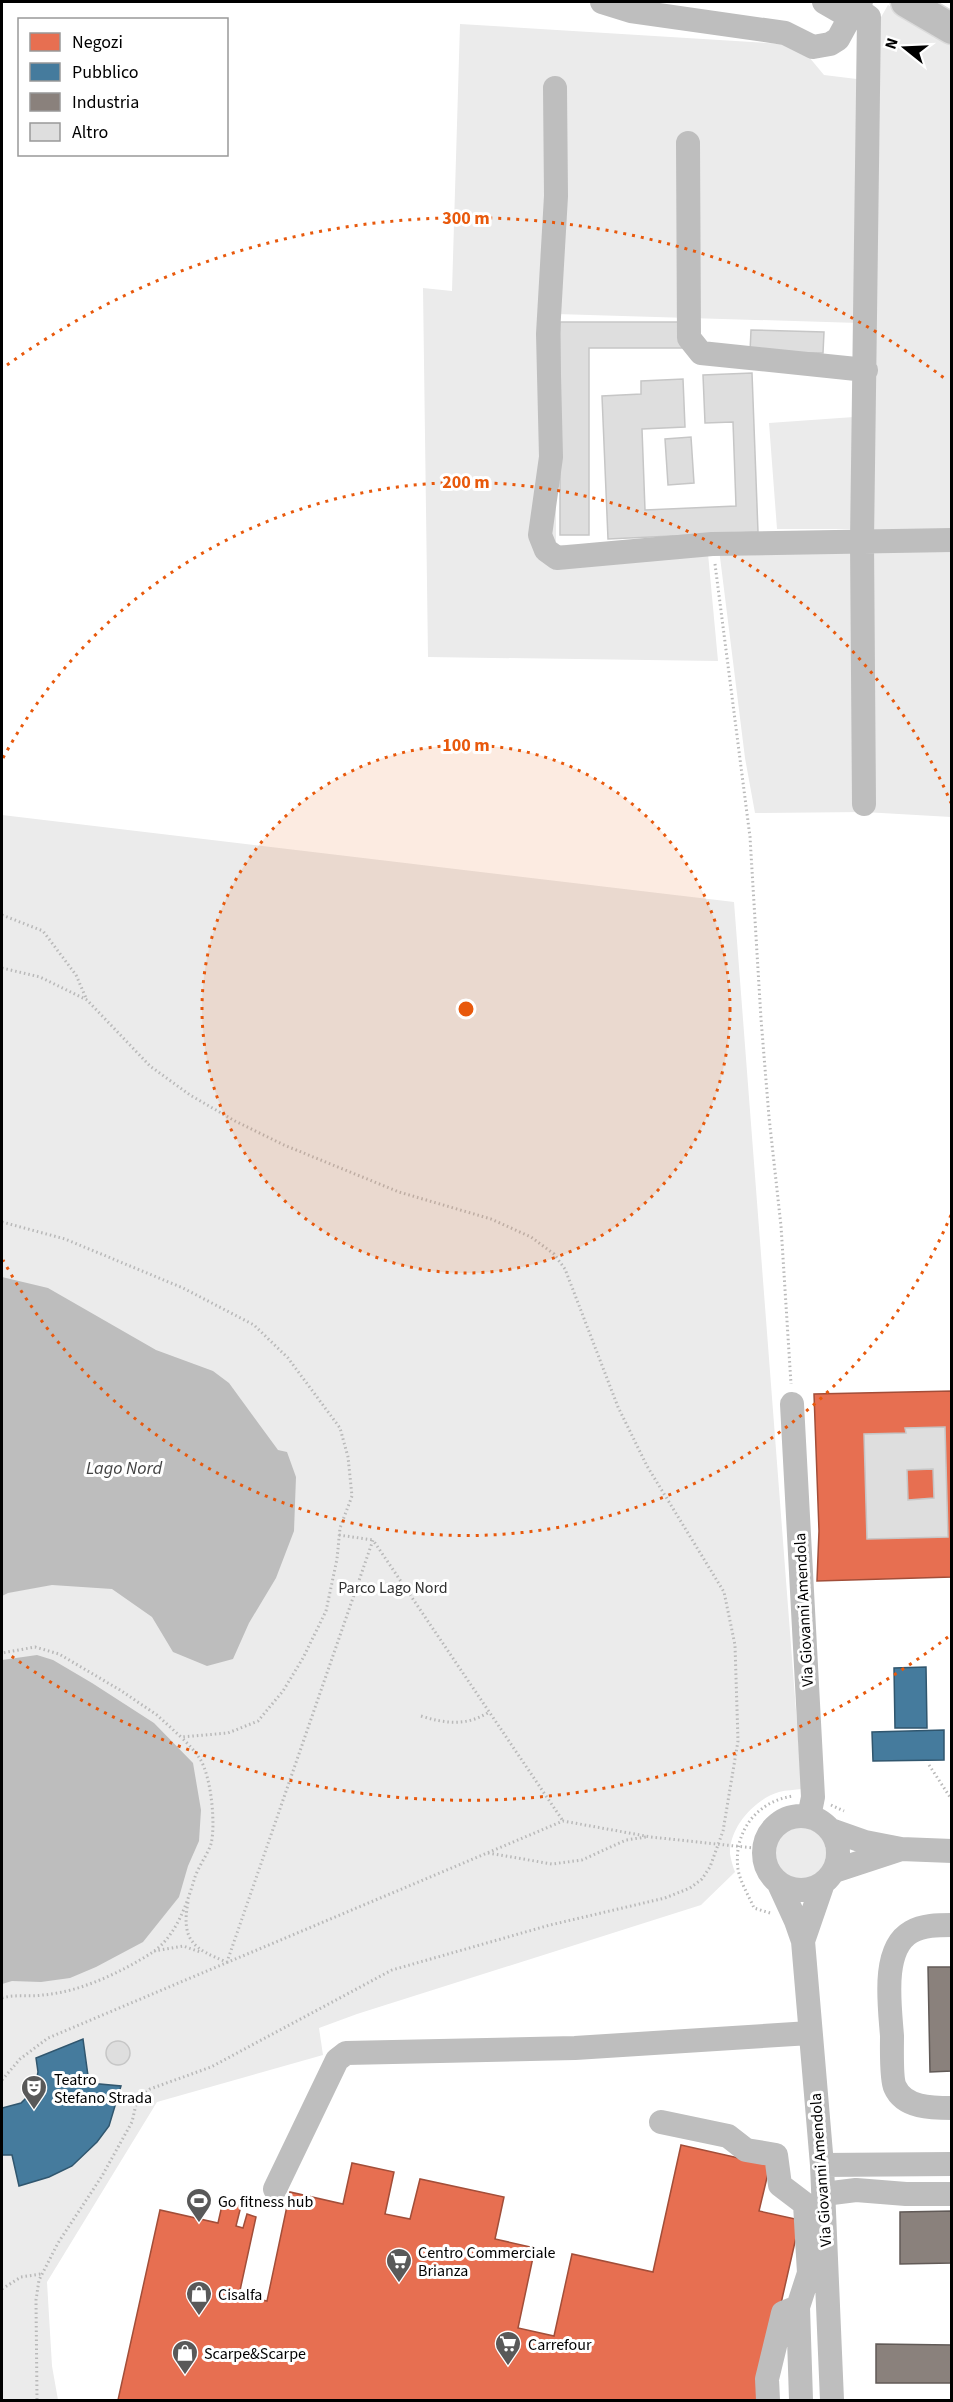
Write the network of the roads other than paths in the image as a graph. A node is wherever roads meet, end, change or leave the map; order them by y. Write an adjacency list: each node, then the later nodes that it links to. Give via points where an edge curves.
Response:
1 (602, 2): 4 (street, via 631,11 785,33 813,47 830,45 838,39)
2 (824, 2): 4 (street)
3 (906, 2): 5 (main road)
4 (856, 9): 8 (street, via 869,17)
5 (951, 29)
6 (555, 88): 10 (street, via 556,196 548,334 551,457 540,535 546,550 557,558 712,544)
7 (688, 143): 8 (street, via 689,338 700,353)
8 (866, 370): 10 (street)
9 (951, 540): 10 (street)
10 (862, 541): 11 (street)
11 (864, 804)
12 (792, 1404): 13 (street, Via Giovanni Amendola)
13 (811, 1807): 14 (street); 18 (street, via 779,1822 769,1833 763,1850 766,1866)
14 (831, 1830): 15 (street); 17 (street, via 838,1855)
15 (901, 1849): 16 (street); 17 (street)
16 (951, 1851)
17 (828, 1877): 18 (street, via 802,1891); 20 (street, Via Giovanni Amendola)
18 (779, 1884): 20 (street, Via Giovanni Amendola)
19 (951, 1925): 22 (street, via 931,1925 910,1932 891,1963 890,1995 895,2086 910,2103)
20 (803, 1941): 21 (street, Via Giovanni Amendola)
21 (810, 2033): 25 (street, Via Giovanni Amendola); 26 (street, via 575,2048 346,2053 337,2060)
22 (951, 2108)
23 (661, 2122): 29 (street, via 728,2136 746,2150 776,2155 780,2184 805,2204 809,2274)
24 (951, 2164): 25 (street)
25 (822, 2165): 27 (street, Via Giovanni Amendola)
26 (275, 2189)
27 (824, 2194): 28 (street, via 856,2190); 32 (street, Via Giovanni Amendola)
28 (951, 2194)
29 (798, 2307): 30 (street, via 783,2313 767,2379); 31 (street)
30 (768, 2400)
31 (801, 2400)
32 (832, 2400)

